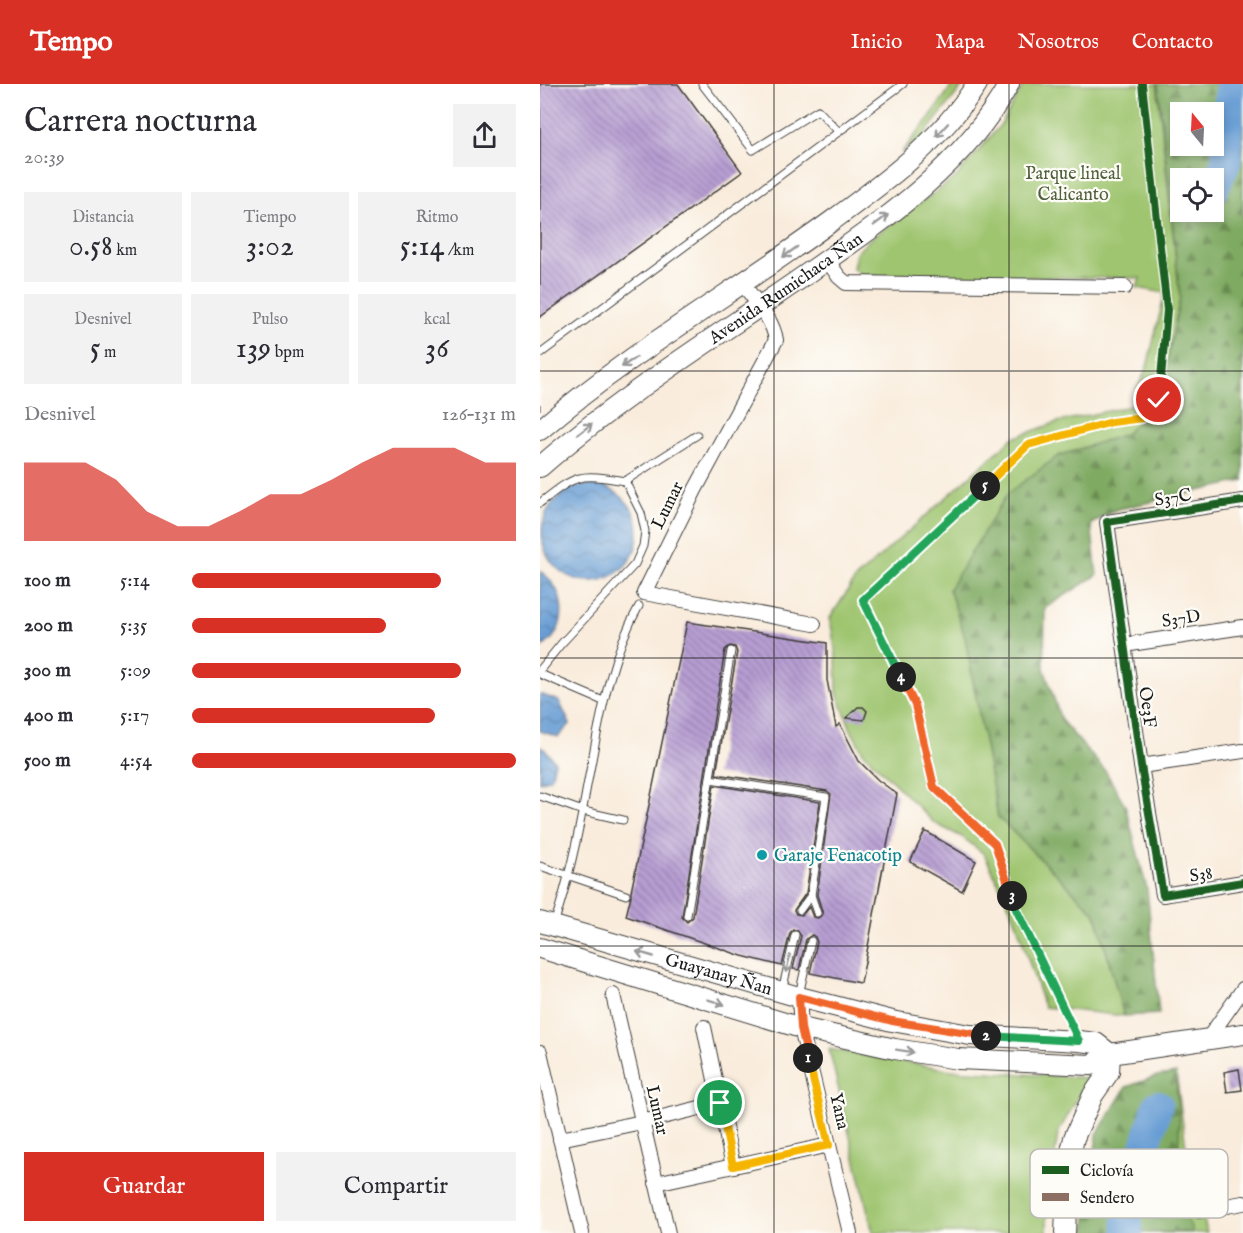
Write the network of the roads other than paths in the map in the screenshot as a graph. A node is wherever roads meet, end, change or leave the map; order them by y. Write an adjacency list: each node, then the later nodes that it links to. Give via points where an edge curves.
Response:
1 (702, 84): 5 (lane, via 753,150 818,110)
2 (903, 84): 5 (lane)
3 (977, 84): 7 (main road, Avenida Rumichaca Ñan, one-way to 7, via 941,132 917,155)
4 (1009, 84): 6 (main road, Avenida Rumichaca Ñan, one-way to 4, via 936,176 986,122)
5 (839, 132): 10 (lane)
6 (827, 260): 8 (street, via 846,283); 9 (main road, Avenida Rumichaca Ñan)
7 (743, 284): 9 (street, Lumar); 11 (main road, Avenida Rumichaca Ñan, one-way to 11, via 621,367)
8 (1125, 287)
9 (759, 307): 13 (main road, Avenida Rumichaca Ñan, one-way to 9, via 638,389); 18 (street, Lumar, via 774,329 776,340 695,490)
10 (540, 354)
11 (540, 430)
12 (697, 435): 14 (lane)
13 (540, 467)
14 (625, 481): 16 (lane, via 591,475 569,480); 23 (lane, via 645,531 635,564)
15 (1243, 501): 17 (street, S37C)
16 (540, 503)
17 (1107, 522): 21 (street, Oe3F)
18 (642, 599): 19 (street); 24 (lane, via 629,624)
19 (814, 624)
20 (1243, 627): 21 (street, S37D)
21 (1124, 645): 26 (street, Oe3F)
22 (731, 651): 27 (lane)
23 (540, 672): 24 (lane)
24 (603, 701): 29 (lane)
25 (1243, 751): 26 (street)
26 (1141, 766): 36 (street, Oe3F)
27 (710, 779): 35 (lane, via 826,797); 39 (lane)
28 (540, 796): 29 (lane)
29 (583, 811): 30 (lane); 32 (lane)
30 (623, 820)
31 (540, 866): 32 (lane)
32 (567, 874): 34 (lane); 40 (lane)
33 (1243, 882): 36 (street, S38)
34 (626, 895)
35 (811, 895): 37 (lane); 38 (lane)
36 (1163, 895)
37 (800, 910)
38 (817, 913)
39 (687, 916)
40 (546, 924): 42 (main road, Guayanay Ñan)
41 (795, 935): 48 (lane, one-way to 48)
42 (602, 941): 45 (main road); 48 (main road, Guayanay Ñan, one-way to 42)
43 (811, 941): 48 (lane)
44 (540, 948): 45 (main road, Guayanay Ñan)
45 (595, 965): 50 (main road, Guayanay Ñan, one-way to 50)
46 (1243, 989): 52 (street)
47 (613, 995): 57 (street, Lumar)
48 (790, 995): 50 (street, Yana); 54 (main road, Guayanay Ñan, via 892,1021 970,1035 1096,1043)
49 (704, 1028): 56 (street)
50 (801, 1028): 54 (main road, Guayanay Ñan, one-way to 54, via 958,1059 1090,1065); 59 (street, Yana)
51 (1243, 1034): 52 (main road, Guayanay Ñan)
52 (1207, 1040): 54 (main road, Guayanay Ñan)
53 (540, 1053): 55 (street)
54 (1110, 1054): 60 (main road, via 1108,1072 1082,1115)
55 (542, 1071): 58 (street)
56 (720, 1103): 57 (street); 61 (street)
57 (642, 1122): 58 (street); 62 (street, Lumar)
58 (560, 1139): 66 (street)
59 (829, 1145): 61 (street); 68 (street, Yana)
60 (1072, 1149)
61 (733, 1166): 62 (street)
62 (656, 1183): 67 (street, Lumar)
63 (1243, 1203): 64 (street)
64 (1228, 1206)
65 (1066, 1218): 69 (main road)
66 (582, 1233)
67 (668, 1233)
68 (850, 1233)
69 (1065, 1233)

